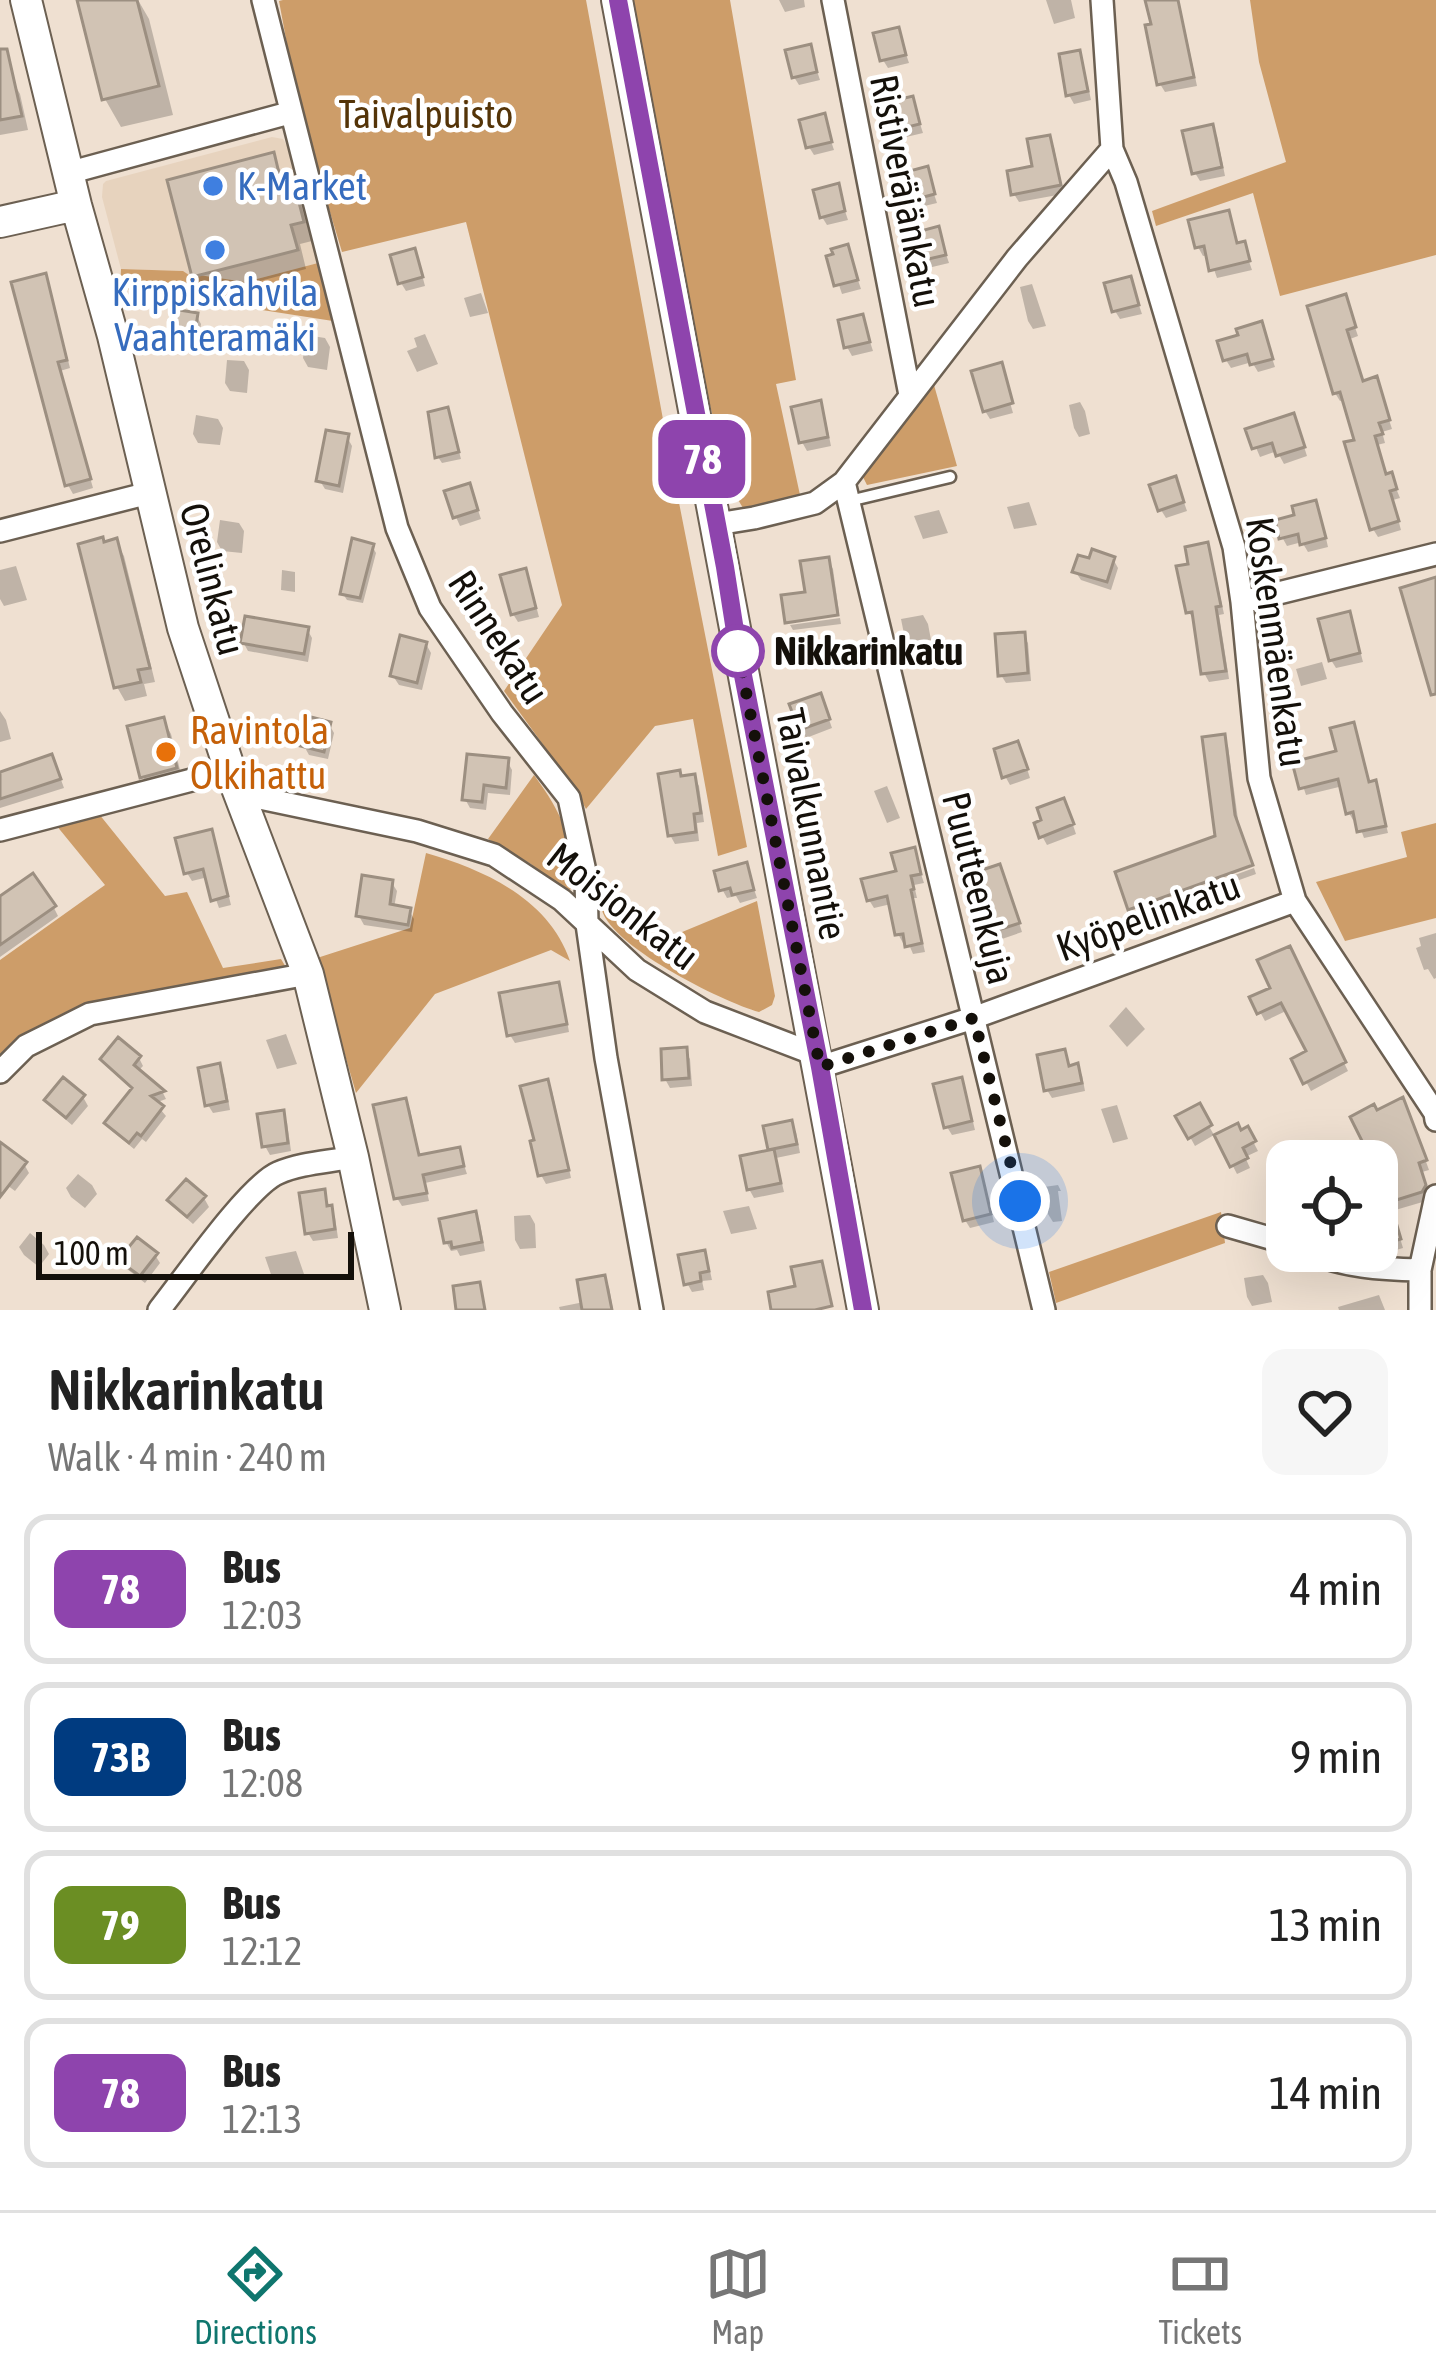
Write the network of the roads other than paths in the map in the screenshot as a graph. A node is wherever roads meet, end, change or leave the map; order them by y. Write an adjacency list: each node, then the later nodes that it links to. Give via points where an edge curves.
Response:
1 (26, 0): 8 (street, Orelinkatu)
2 (263, 0): 6 (street, Rinnekatu)
3 (617, 0): 15 (street, Taivalkunnantie)
4 (832, 0): 11 (street, Ristiveräjänkatu)
5 (1102, 0): 7 (street, Koskenmäenkatu)
6 (290, 113): 8 (street); 22 (street, Rinnekatu, via 397,528 430,608 569,798)
7 (1112, 149): 11 (street); 18 (street, Koskenmäenkatu, via 1234,548)
8 (68, 173): 9 (street, Orelinkatu)
9 (76, 205): 10 (street); 14 (street, Orelinkatu)
10 (0, 222)
11 (910, 395): 13 (street)
12 (950, 477): 13 (lane)
13 (847, 491): 15 (street); 24 (street, Puutteenkuja)
14 (149, 493): 16 (street); 19 (street, Orelinkatu)
15 (717, 524): 25 (street, Taivalkunnantie)
16 (0, 532)
17 (1436, 554): 18 (street)
18 (1243, 602): 21 (street, Koskenmäenkatu, via 1260,780)
19 (235, 782): 20 (street); 22 (street, Moisionkatu, via 494,855); 23 (street, Orelinkatu)
20 (0, 830)
21 (1295, 901): 24 (street, Kyöpelinkatu); 27 (street, Koskenmäenkatu)
22 (587, 924): 25 (street, Moisionkatu, via 637,970 704,1012); 36 (street, Rinnekatu)
23 (308, 974): 26 (street, via 90,1013 26,1046); 28 (street, Orelinkatu)
24 (974, 1018): 25 (street, Kyöpelinkatu); 38 (street, Puutteenkuja)
25 (819, 1061): 37 (street, Taivalkunnantie)
26 (0, 1072)
27 (1436, 1116)
28 (353, 1157): 34 (street, via 272,1175); 35 (street, Orelinkatu)
29 (1436, 1196): 33 (street)
30 (1228, 1226): 31 (street)
31 (1266, 1237)
32 (1398, 1268): 33 (street)
33 (1420, 1270): 39 (street)
34 (159, 1310)
35 (385, 1310)
36 (652, 1310)
37 (863, 1310)
38 (1044, 1310)
39 (1420, 1310)

